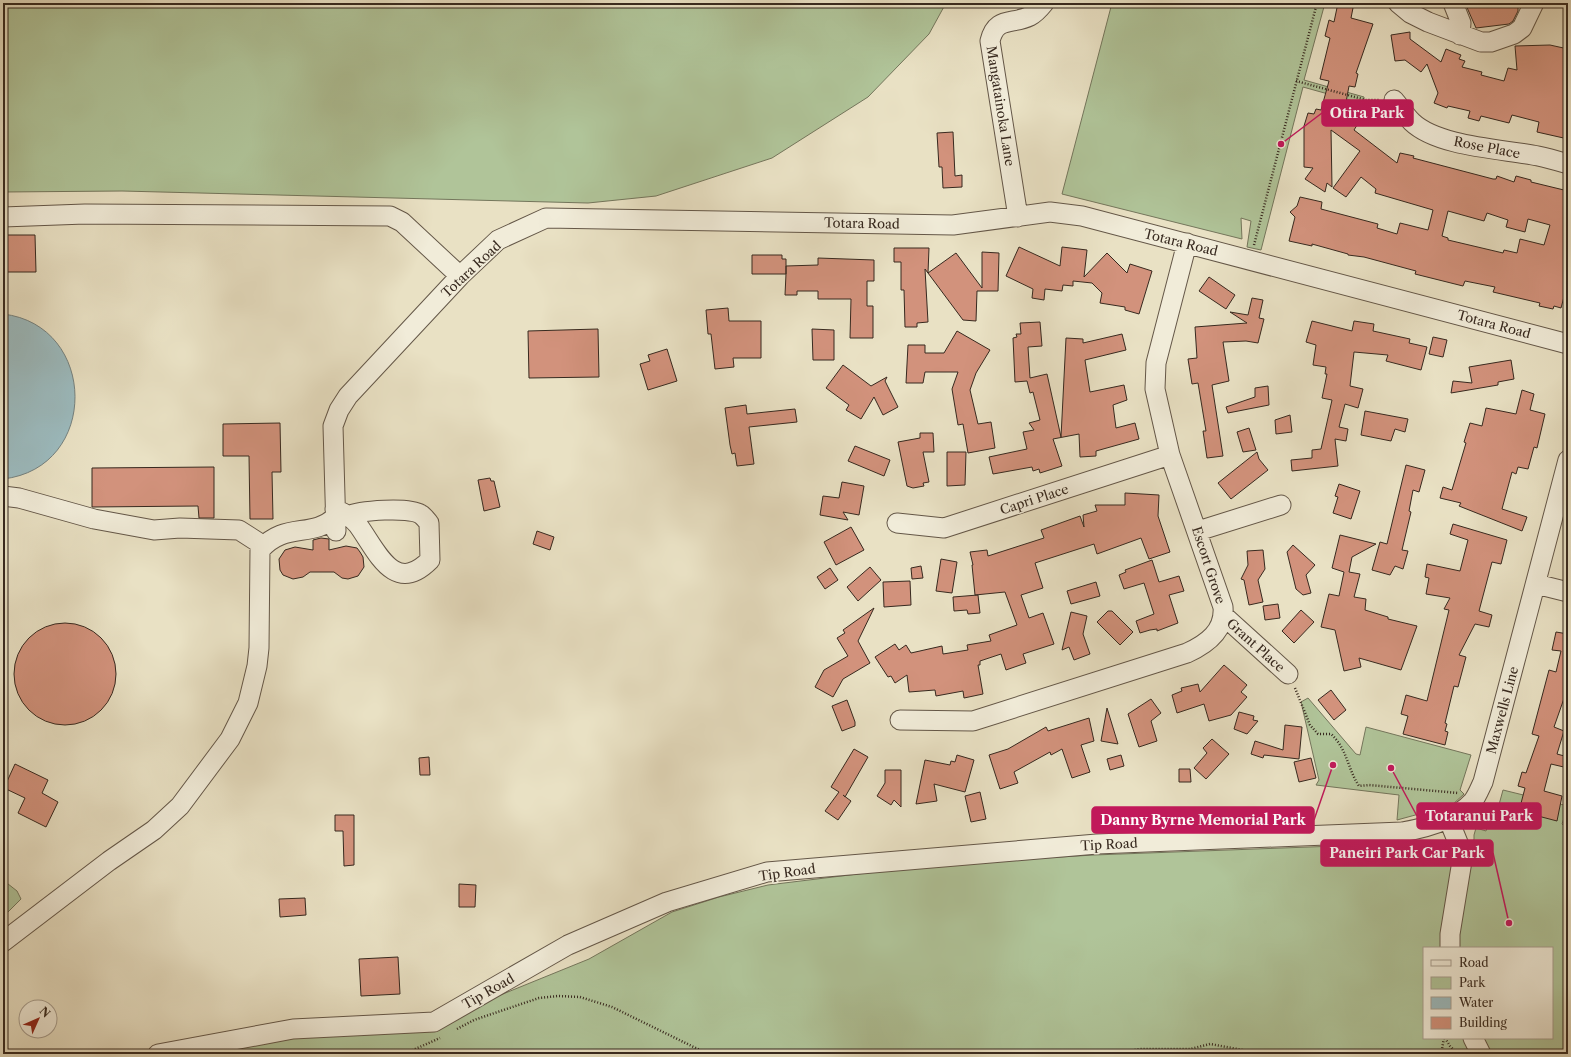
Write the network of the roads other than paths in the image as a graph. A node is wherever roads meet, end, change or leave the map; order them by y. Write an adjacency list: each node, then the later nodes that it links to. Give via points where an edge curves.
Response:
1 (1044, 3): 9 (street, Mangatainoka Lane, via 1030,16 997,26 990,41)
2 (1398, 3): 5 (street, via 1410,13)
3 (1453, 3): 5 (street, via 1461,23)
4 (1534, 3): 5 (street, via 1522,28 1514,34 1492,42 1481,42)
5 (1460, 35)
6 (1394, 100): 7 (street, Rose Place, via 1413,122 1447,139 1470,146 1538,156)
7 (1568, 164)
8 (3, 217): 11 (street, via 85,214 390,216 402,222)
9 (1018, 217): 10 (street, Totara Road, via 1050,212 1082,216); 11 (street, Totara Road, via 953,225 546,218 498,240)
10 (1187, 243): 12 (street, Totara Road); 13 (street, Escort Grove, via 1156,363 1155,389)
11 (460, 276): 19 (street, Totara Road, via 348,396 339,410 333,426 339,518 319,528 286,532)
12 (1568, 344)
13 (1170, 455): 17 (street, Capri Place, via 944,528); 18 (street, Escort Grove)
14 (1568, 460): 20 (street, Maxwells Line)
15 (3, 496): 19 (street, via 94,519 154,530 239,530)
16 (1281, 505): 18 (street)
17 (897, 523)
18 (1198, 532): 22 (street, Escort Grove)
19 (264, 546): 26 (street, via 260,550 257,666 248,703 230,739 180,806 154,830)
20 (1536, 584): 21 (street); 25 (street, Maxwells Line, via 1483,782 1473,800 1462,811)
21 (1568, 592)
22 (1224, 616): 23 (street, Grant Place); 24 (street, Escort Grove, via 1221,627 1212,637 1187,653 973,721)
23 (1288, 674)
24 (900, 720)
25 (1448, 818): 27 (street, via 1461,850 1462,861); 29 (street, Tip Road, via 1417,830 1402,832 1096,844 767,872 667,902 568,945 434,1022 293,1029)
26 (3, 942)
27 (1450, 947)
28 (1474, 1039): 30 (street)
29 (158, 1054)
30 (1481, 1054)

